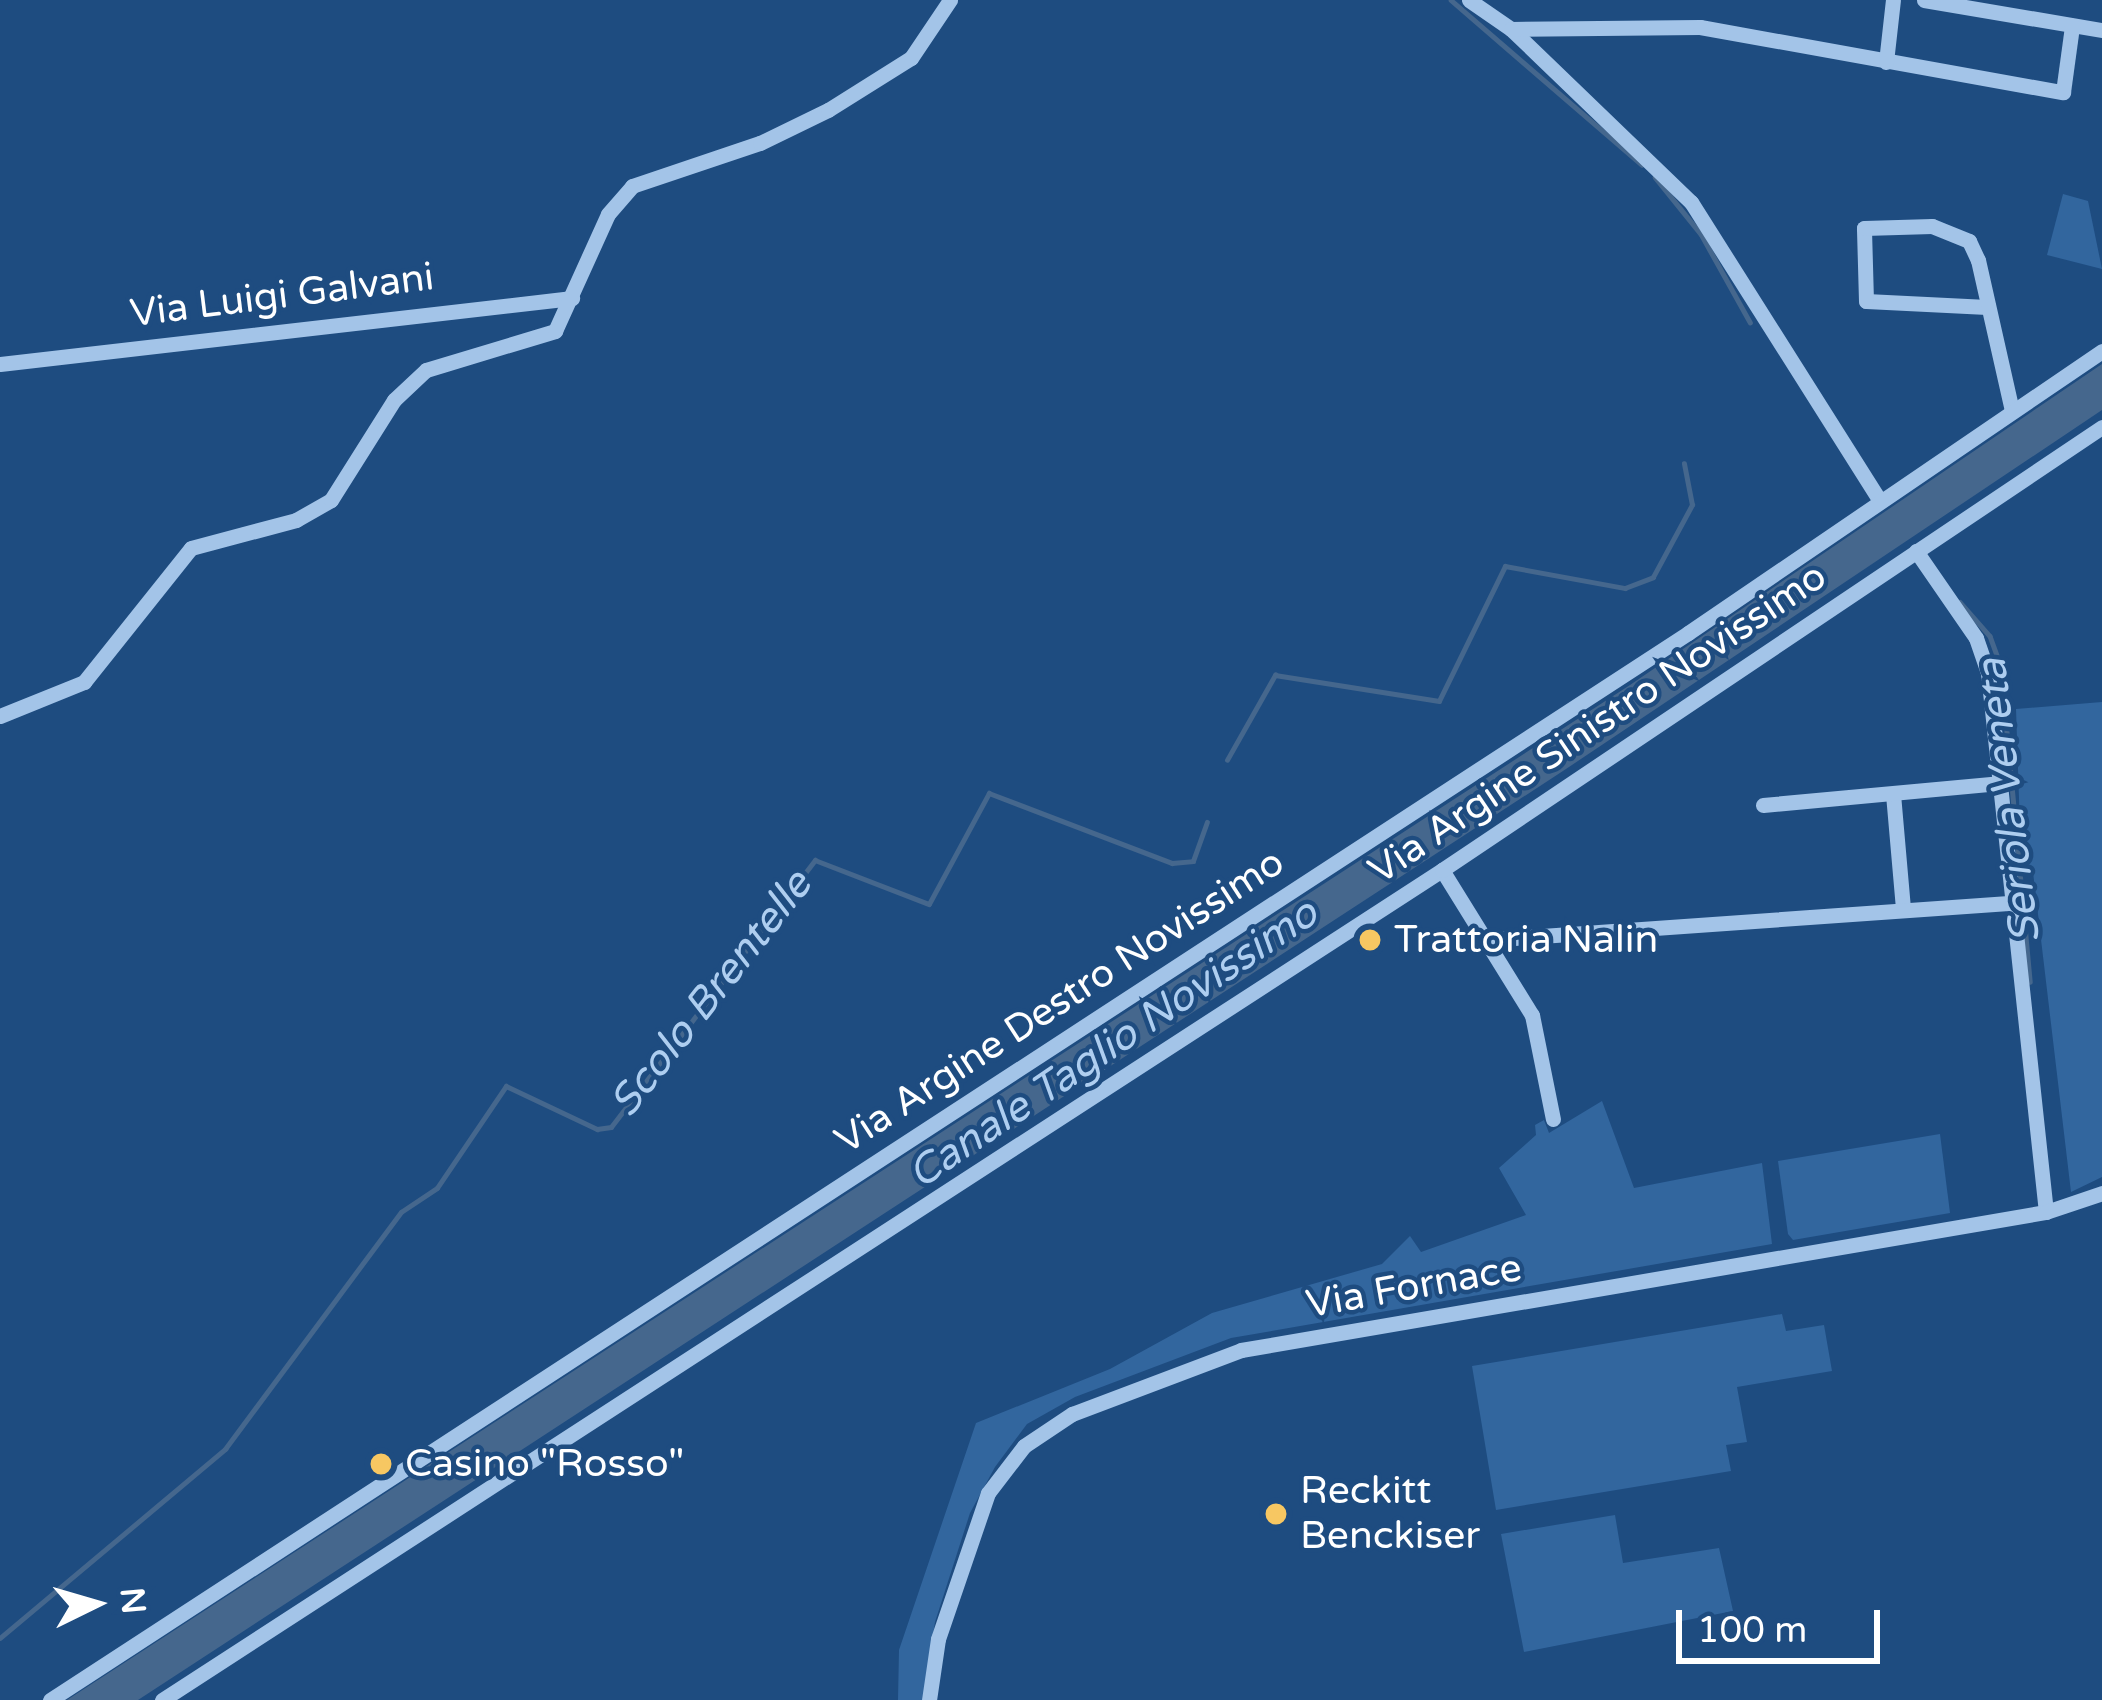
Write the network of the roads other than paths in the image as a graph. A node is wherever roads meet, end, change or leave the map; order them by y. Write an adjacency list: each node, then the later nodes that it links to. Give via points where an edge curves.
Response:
1 (950, 0): 9 (street, via 911,58 828,110 760,143 632,186 608,214)
2 (1469, 0): 6 (street)
3 (1893, 0): 8 (street)
4 (1924, 0): 5 (street)
5 (2072, 26): 7 (street); 8 (street, via 2063,92)
6 (1510, 29): 8 (street, via 1700,27); 15 (street, via 1702,216)
7 (2102, 31)
8 (1886, 62)
9 (572, 298): 12 (street, Via Luigi Galvani); 17 (street, via 545,338 461,354 425,370 394,400 331,500 296,520 191,548 157,580 84,682)
10 (1987, 307): 10 (street, via 1866,301 1864,228 1932,226 1962,234 1978,260); 13 (street)
11 (2102, 351): 13 (street, Via Argine Destro Novissimo)
12 (0, 364)
13 (2012, 411): 15 (street, Via Argine Destro Novissimo)
14 (2102, 427): 16 (street, Via Argine Sinistro Novissimo, via 2073,457)
15 (1880, 500): 29 (street, Via Argine Destro Novissimo)
16 (1916, 551): 18 (street, via 1981,647); 21 (street, Via Argine Sinistro Novissimo)
17 (0, 716)
18 (1999, 783): 19 (street); 22 (street)
19 (1893, 794): 20 (street); 23 (street)
20 (1762, 805)
21 (1442, 870): 24 (street); 28 (street, Via Argine Sinistro Novissimo)
22 (2009, 903): 23 (street); 27 (street)
23 (1903, 908): 24 (street)
24 (1485, 940): 25 (street, via 1532,1016)
25 (1553, 1119)
26 (2102, 1193): 27 (street, Via Fornace)
27 (2046, 1212): 30 (street, Via Fornace, via 1241,1350 1072,1414 1024,1446 988,1493 938,1639)
28 (168, 1699)
29 (50, 1700)
30 (929, 1700)

